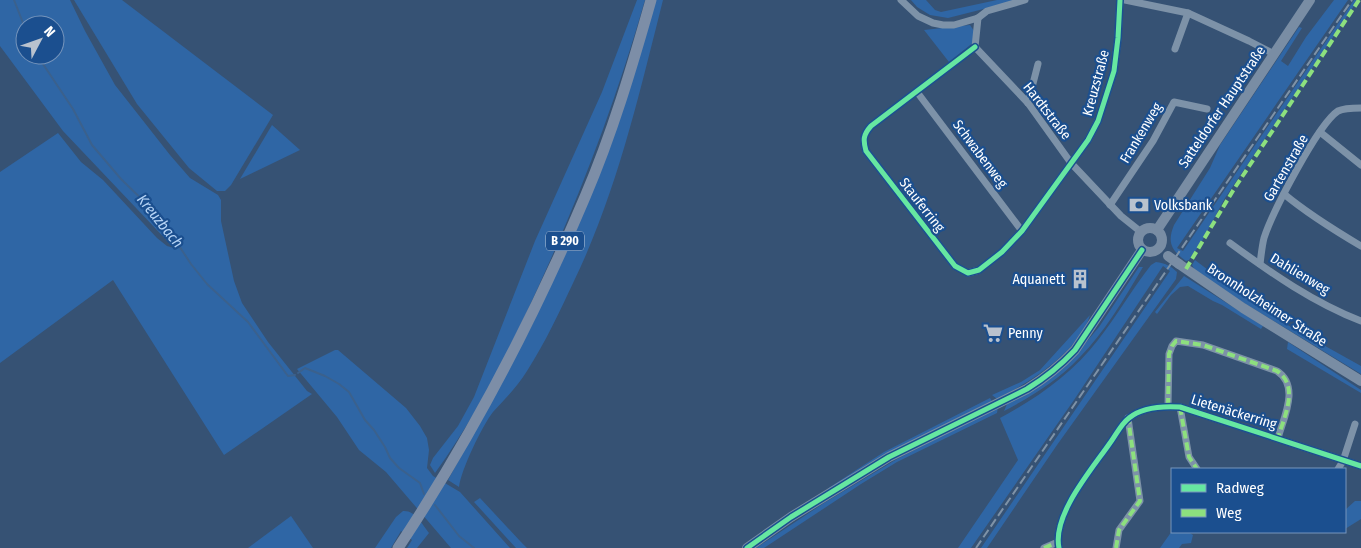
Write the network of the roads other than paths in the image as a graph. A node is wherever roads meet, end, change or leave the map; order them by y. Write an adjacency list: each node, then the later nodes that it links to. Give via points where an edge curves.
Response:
1 (651, 0): 42 (main road, B 290, via 621,100 586,196 544,289 498,380)
2 (901, 0): 8 (street, via 918,16 933,23 954,25)
3 (1025, 0): 8 (street, via 987,11)
4 (1120, 0): 18 (street, Kreuzstraße, via 1114,71 1107,95 1088,140)
5 (1125, 0): 7 (street)
6 (1310, 0): 11 (street, Satteldorfer Hauptstraße)
7 (1188, 13): 10 (street); 11 (street)
8 (978, 18): 9 (street)
9 (975, 47): 13 (street, Stauferring); 14 (street, Hardtstraße)
10 (1175, 49)
11 (1274, 54): 22 (street, Satteldorfer Hauptstraße)
12 (1038, 64): 14 (street)
13 (917, 92): 23 (street, Schwabenweg); 23 (street, Stauferring, via 871,126 863,142 866,151 955,266 962,270 968,273 979,270)
14 (1028, 103): 18 (street, Hardtstraße)
15 (1361, 108): 17 (street, Gartenstraße, via 1339,111)
16 (1207, 109): 21 (street, Frankenweg, via 1174,102 1153,142)
17 (1320, 132): 19 (street); 20 (street, Gartenstraße)
18 (1071, 163): 21 (street, Hardtstraße); 23 (street, Stauferring)
19 (1361, 165)
20 (1284, 194): 26 (street); 29 (street, Gartenstraße, via 1264,239)
21 (1110, 205): 24 (street, Hardtstraße)
22 (1157, 230): 24 (street, via 1150,228); 27 (street, via 1163,240)
23 (1022, 232)
24 (1141, 232): 28 (street, via 1138,240)
25 (1230, 243): 29 (street, Dahlienweg)
26 (1361, 246)
27 (1160, 248): 28 (street, via 1150,253); 31 (street, Bronnholzheimer Straße, bridge, via 1243,308)
28 (1142, 250): 43 (street, via 1075,350 1056,368 1027,389 888,457)
29 (1260, 264): 30 (street, Dahlienweg, via 1310,296)
30 (1361, 321)
31 (1361, 381)
32 (1168, 406): 33 (street, Lietenäckerring); 34 (street, Lietenäckerring, via 1149,409); 36 (street, via 1172,346 1176,341 1203,345 1277,371 1288,381 1289,399)
33 (1180, 407): 36 (street, Lietenäckerring); 39 (street, via 1189,457)
34 (1128, 418): 41 (street, via 1071,501 1064,516); 45 (street, via 1140,501 1119,530)
35 (1355, 424): 37 (street)
36 (1278, 438): 37 (street, Lietenäckerring)
37 (1343, 461): 38 (street, Lietenäckerring); 40 (street)
38 (1361, 466)
39 (1196, 468)
40 (1339, 468)
41 (1059, 545): 44 (street)
42 (398, 547)
43 (747, 548)
44 (1044, 548)
45 (1116, 548)

